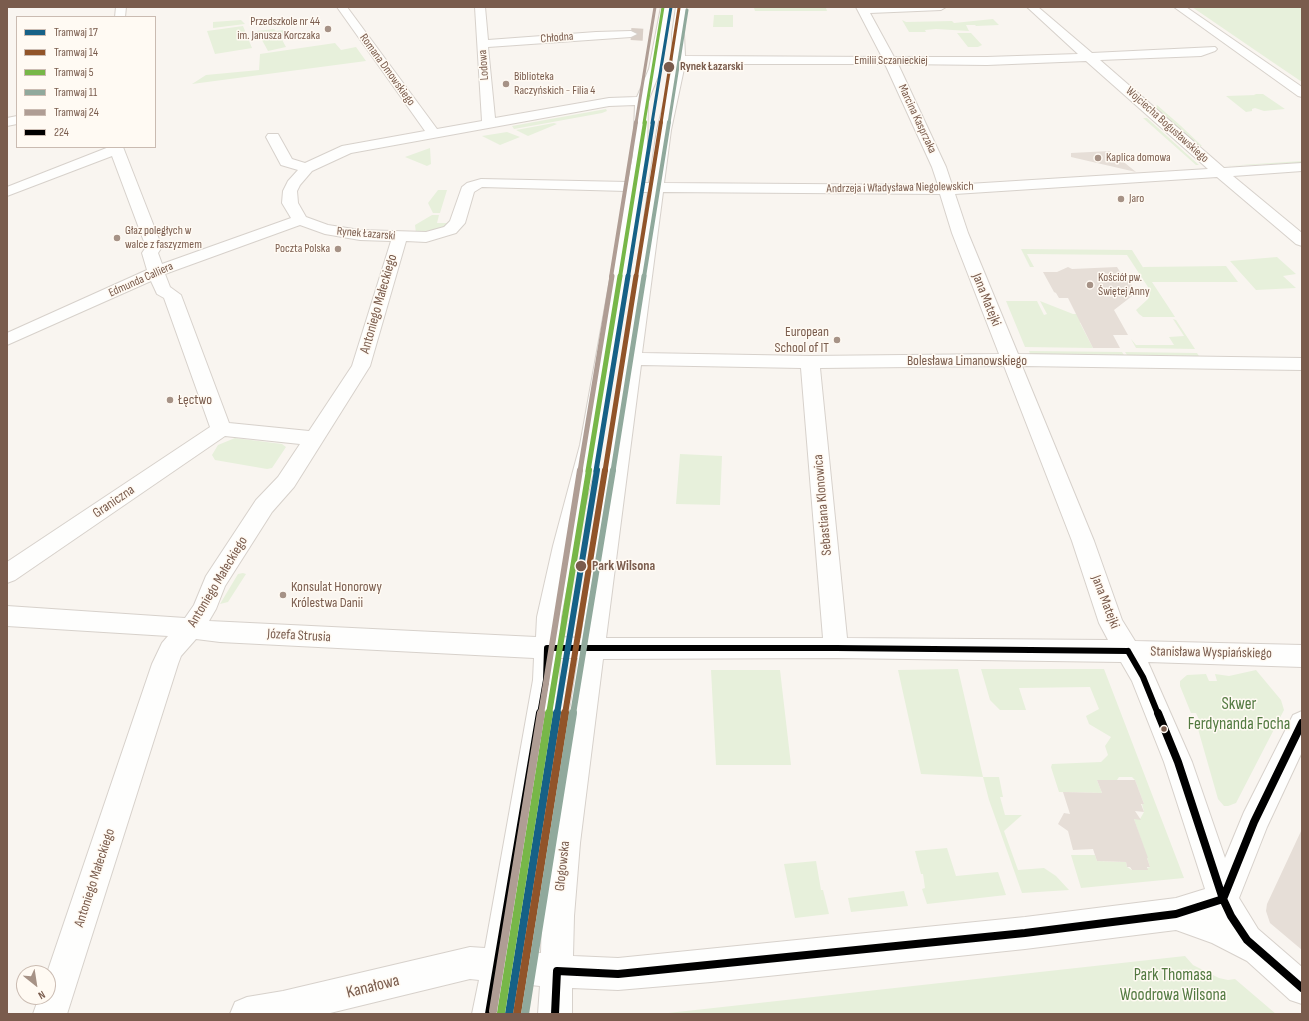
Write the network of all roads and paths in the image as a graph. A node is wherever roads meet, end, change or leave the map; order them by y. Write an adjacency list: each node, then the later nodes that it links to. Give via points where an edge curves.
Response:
1 (342, 7): 20 (street, Romana Dmowskiego)
2 (480, 7): 12 (street, Lodowa)
3 (666, 7): 11 (street, Głogowska)
4 (681, 7): 15 (street, Głogowska, via 678,34)
5 (941, 7): 8 (street)
6 (1032, 7): 14 (street, Wojciecha Bogusławskiego)
7 (1179, 7): 13 (street)
8 (861, 8): 16 (street, Marcina Kasprzaka)
9 (631, 34): 12 (street, Chłodna)
10 (648, 34): 11 (street)
11 (661, 35): 18 (street, Głogowska, via 655,69)
12 (482, 44): 19 (street, Lodowa)
13 (1236, 48): 14 (street, Emilii Sczanieckiej); 17 (street)
14 (1096, 56): 16 (street, Emilii Sczanieckiej, via 987,61); 25 (street, Wojciecha Bogusławskiego)
15 (680, 60): 16 (street, Emilii Sczanieckiej); 27 (street, Głogowska, via 664,130)
16 (890, 61): 28 (street, Marcina Kasprzaka, via 935,156)
17 (1302, 93)
18 (642, 101): 19 (street, via 609,102); 27 (street, Głogowska, via 640,155)
19 (489, 123): 20 (street)
20 (429, 128): 24 (street, via 333,154)
21 (273, 138): 24 (street, via 286,162)
22 (116, 148): 29 (street); 33 (street, via 154,247 150,253)
23 (1302, 167): 25 (street, Andrzeja i Władysława Niegolewskich)
24 (307, 168): 30 (street, via 290,191 290,203)
25 (1220, 172): 28 (street, Andrzeja i Władysława Niegolewskich); 32 (street, Wojciecha Bogusławskiego)
26 (497, 182): 27 (street, Andrzeja i Władysława Niegolewskich); 31 (street, Rynek Łazarski, via 481,183 467,190 457,223 450,230 426,237)
27 (646, 187): 28 (street, Andrzeja i Władysława Niegolewskich); 35 (street, Głogowska); 44 (street, Głogowska, via 590,445 552,602)
28 (946, 190): 36 (street, Jana Matejki, via 960,233)
29 (7, 192)
30 (300, 220): 31 (street, Rynek Łazarski, via 338,232); 33 (street, Edmunda Calliera)
31 (400, 236): 40 (street, Antoniego Małeckiego, via 361,366)
32 (1302, 241)
33 (156, 272): 34 (street, Edmunda Calliera); 39 (street, via 163,290 172,295)
34 (7, 340)
35 (632, 359): 37 (street, Bolesława Limanowskiego); 46 (street, Głogowska)
36 (1010, 360): 37 (street, Bolesława Limanowskiego); 38 (street, Bolesława Limanowskiego); 47 (street, Jana Matejki, via 1082,541 1111,623)
37 (810, 362): 45 (street, Sebastiana Klonowica)
38 (1300, 367)
39 (220, 428): 40 (street); 41 (street, Graniczna)
40 (314, 438): 43 (street, Antoniego Małeckiego, via 286,482 264,506 214,583 208,602)
41 (7, 574)
42 (7, 616): 43 (street, Józefa Strusia)
43 (191, 628): 44 (street, Józefa Strusia, via 220,632); 56 (street, Antoniego Małeckiego, via 171,650 165,664)
44 (546, 648): 46 (street, Józefa Strusia); 53 (street, Głogowska, via 546,680)
45 (836, 648): 46 (street, Stanisława Wyspiańskiego); 47 (street, Stanisława Wyspiańskiego)
46 (592, 649): 54 (street, Głogowska, via 565,843 558,916)
47 (1128, 652): 48 (street, Stanisława Wyspiańskiego); 50 (street, Jana Matejki, via 1143,677 1178,762)
48 (1302, 656)
49 (1302, 723): 50 (street, via 1254,822)
50 (1223, 899): 51 (street, Kanałowa); 52 (street, Jana Matejki, via 1238,929)
51 (1176, 914): 52 (street, via 1221,931); 54 (street, Kanałowa, via 1017,934 711,966 618,974)
52 (1260, 953): 55 (street, Jana Matejki)
53 (498, 965): 54 (street, Kanałowa); 57 (street, Kanałowa, via 470,963 283,1008); 58 (street, Głogowska)
54 (557, 971): 59 (street, Głogowska)
55 (1302, 988)
56 (50, 1014)
57 (247, 1014)
58 (489, 1014)
59 (555, 1014)

